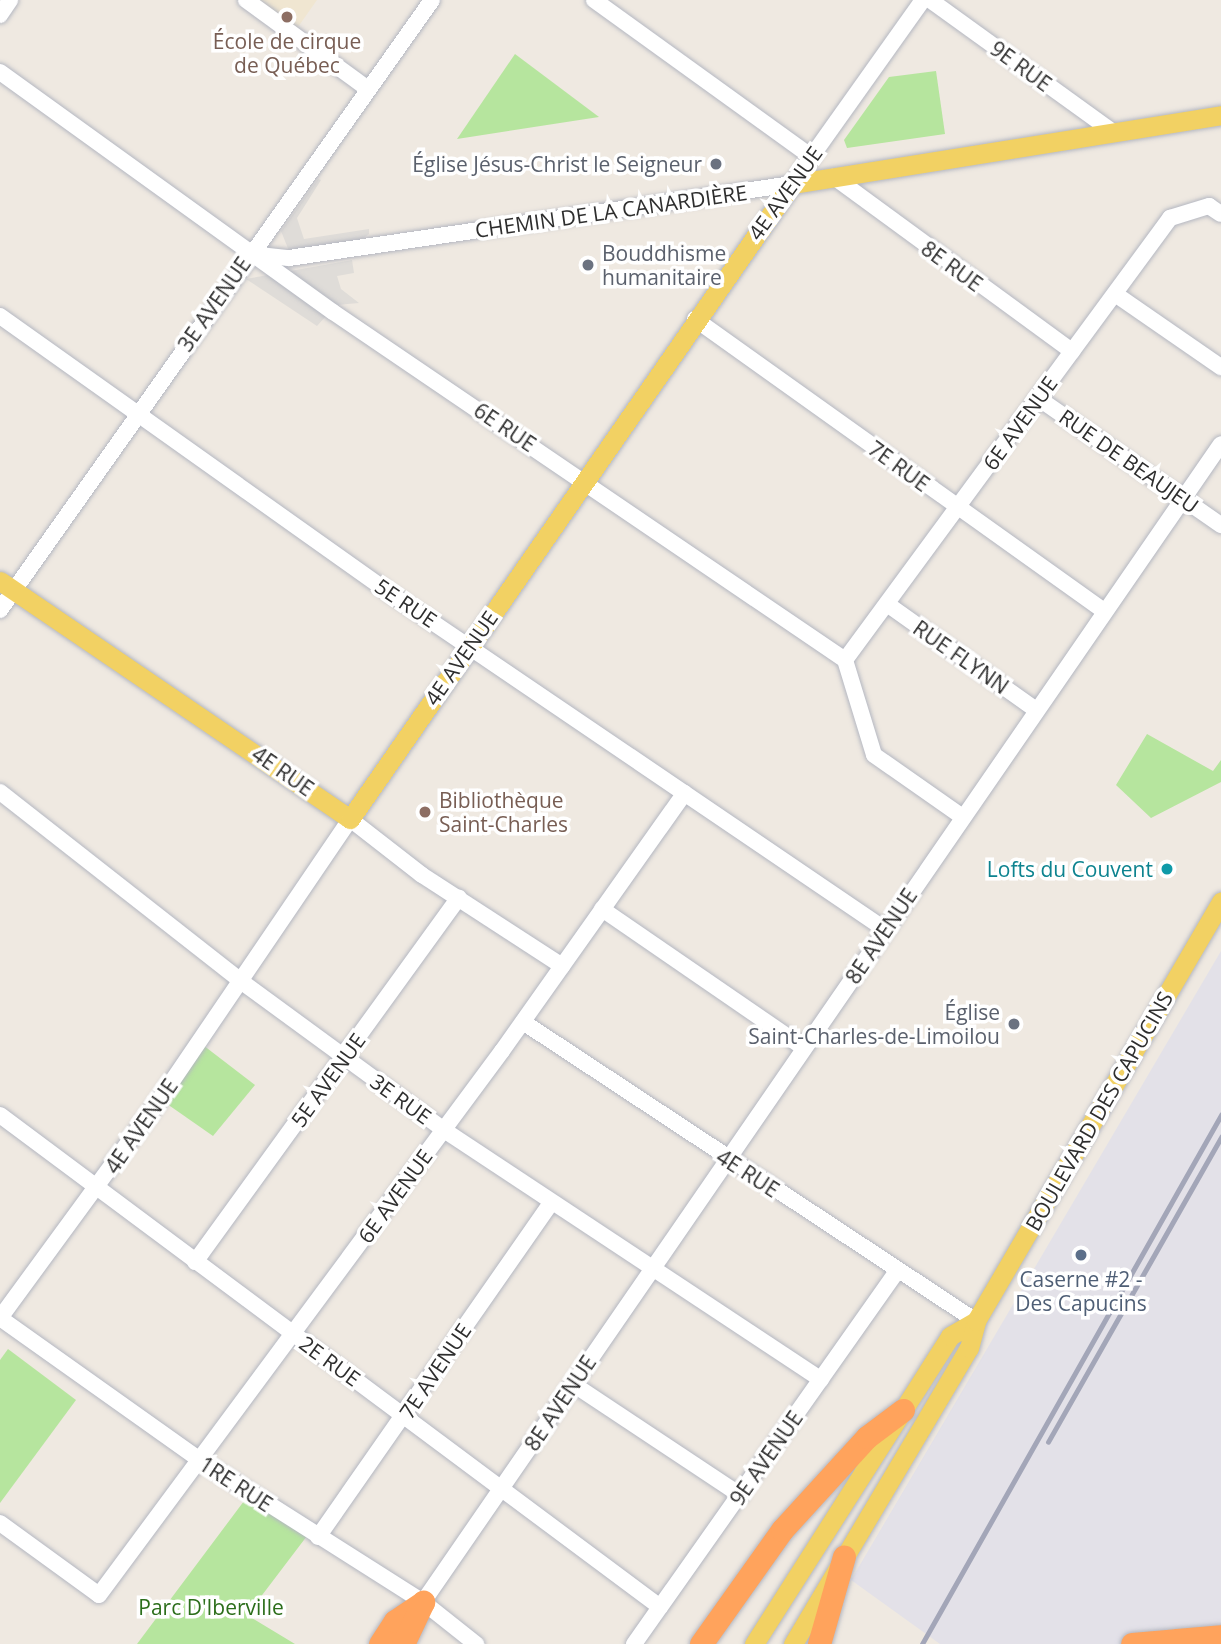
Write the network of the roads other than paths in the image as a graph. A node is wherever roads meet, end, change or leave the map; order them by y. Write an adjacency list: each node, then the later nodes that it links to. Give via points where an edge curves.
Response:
1 (10, 0): 7 (street)
2 (246, 0): 9 (street)
3 (432, 0): 9 (street, 3E AVENUE)
4 (594, 0): 12 (street)
5 (923, 0): 12 (street, 4E AVENUE)
6 (930, 0): 11 (street, 9E RUE)
7 (0, 15)
8 (0, 72): 16 (street, 6E RUE)
9 (368, 89): 16 (street, 3E AVENUE)
10 (1221, 115): 11 (main road, CHEMIN DE LA CANARDIÈRE)
11 (1112, 132): 13 (main road, CHEMIN DE LA CANARDIÈRE)
12 (812, 156): 14 (street, 4E AVENUE)
13 (834, 177): 14 (main road, CHEMIN DE LA CANARDIÈRE); 20 (street, 8E RUE)
14 (792, 184): 16 (street, CHEMIN DE LA CANARDIÈRE, via 289,258); 19 (main road, 4E AVENUE)
15 (1215, 210): 17 (street, 6E AVENUE, via 1170,218)
16 (250, 252): 23 (street, 3E AVENUE); 25 (street, 6E RUE)
17 (1115, 293): 20 (street, 6E AVENUE); 21 (street)
18 (0, 316): 23 (street, 5E RUE)
19 (695, 319): 25 (main road, 4E AVENUE); 27 (street, 7E RUE)
20 (1072, 351): 22 (street, 6E AVENUE)
21 (1221, 367)
22 (1038, 398): 26 (street, RUE DE BEAUJEU); 27 (street, 6E AVENUE)
23 (137, 414): 29 (street, 3E AVENUE); 33 (street, 5E RUE)
24 (1221, 444): 26 (street, 8E AVENUE)
25 (584, 481): 33 (main road, 4E AVENUE); 34 (street, 6E RUE, via 660,538)
26 (1183, 499): 28 (street, RUE DE BEAUJEU); 32 (street, 8E AVENUE)
27 (957, 508): 30 (street, 6E AVENUE); 32 (street, 7E RUE)
28 (1221, 525)
29 (7, 586): 31 (street, 3E AVENUE); 39 (main road, 4E RUE)
30 (887, 604): 34 (street, 6E AVENUE); 35 (street, RUE FLYNN)
31 (0, 610)
32 (1104, 611): 35 (street, 8E AVENUE)
33 (470, 645): 37 (street, 5E RUE); 39 (main road, 4E AVENUE)
34 (845, 660): 38 (street, via 874,755)
35 (1036, 710): 38 (street, 8E AVENUE)
36 (0, 792): 45 (street, 3E RUE)
37 (685, 793): 42 (street, 6E AVENUE); 43 (street, 5E RUE)
38 (961, 816): 43 (street, 8E AVENUE)
39 (350, 819): 40 (street, 4E RUE); 45 (street, 4E AVENUE)
40 (459, 897): 44 (street, 4E RUE); 48 (street, 5E AVENUE)
41 (1221, 901): 58 (main road, BOULEVARD DES CAPUCINS)
42 (602, 909): 44 (street, 6E AVENUE); 47 (street)
43 (886, 930): 47 (street, 8E AVENUE)
44 (562, 966): 46 (street, 6E AVENUE)
45 (242, 982): 48 (street, 3E RUE); 52 (street, 4E AVENUE)
46 (523, 1022): 50 (street, 6E AVENUE); 51 (street, 4E RUE)
47 (804, 1048): 51 (street, 8E AVENUE)
48 (345, 1059): 50 (street, 3E RUE); 54 (street, 5E AVENUE)
49 (0, 1115): 52 (street, 2E RUE)
50 (444, 1130): 53 (street, 3E RUE); 59 (street, 6E AVENUE)
51 (730, 1161): 55 (street, 8E AVENUE); 56 (street, 4E RUE)
52 (96, 1188): 54 (street, 2E RUE); 57 (street, 4E AVENUE)
53 (551, 1203): 55 (street, 3E RUE); 63 (street, 7E AVENUE)
54 (195, 1262): 59 (street, 2E RUE)
55 (651, 1271): 60 (street, 3E RUE); 61 (street, 8E AVENUE)
56 (897, 1271): 58 (street, 4E RUE); 60 (street, 9E AVENUE)
57 (0, 1318): 64 (street, 1RE RUE)
58 (976, 1321): 62 (main road, BOULEVARD DES CAPUCINS, via 950,1336); 69 (main road, BOULEVARD DES CAPUCINS, via 970,1348)
59 (294, 1335): 63 (street, 2E RUE); 64 (street, 6E AVENUE)
60 (821, 1380): 66 (street, 9E AVENUE)
61 (573, 1384): 65 (street, 8E AVENUE); 66 (street)
62 (903, 1410): 77 (highway, via 867,1437 782,1530); 78 (main road, BOULEVARD DES CAPUCINS)
63 (404, 1416): 65 (street, 2E RUE); 68 (street, 7E AVENUE)
64 (201, 1461): 67 (street, 6E AVENUE, via 99,1595); 68 (street, 1RE RUE)
65 (501, 1489): 70 (street, 8E AVENUE); 71 (street, 2E RUE)
66 (740, 1495): 71 (street, 9E AVENUE)
67 (0, 1523)
68 (318, 1537): 70 (street, 1RE RUE)
69 (844, 1556): 79 (main road, BOULEVARD DES CAPUCINS); 80 (highway)
70 (423, 1602): 73 (highway, via 395,1620); 74 (highway); 75 (street, 1RE RUE)
71 (660, 1607): 76 (street, 9E AVENUE)
72 (1221, 1636): 81 (highway)
73 (380, 1644)
74 (403, 1644)
75 (476, 1644)
76 (634, 1644)
77 (701, 1644)
78 (754, 1644)
79 (793, 1644)
80 (819, 1644)
81 (1132, 1644)

